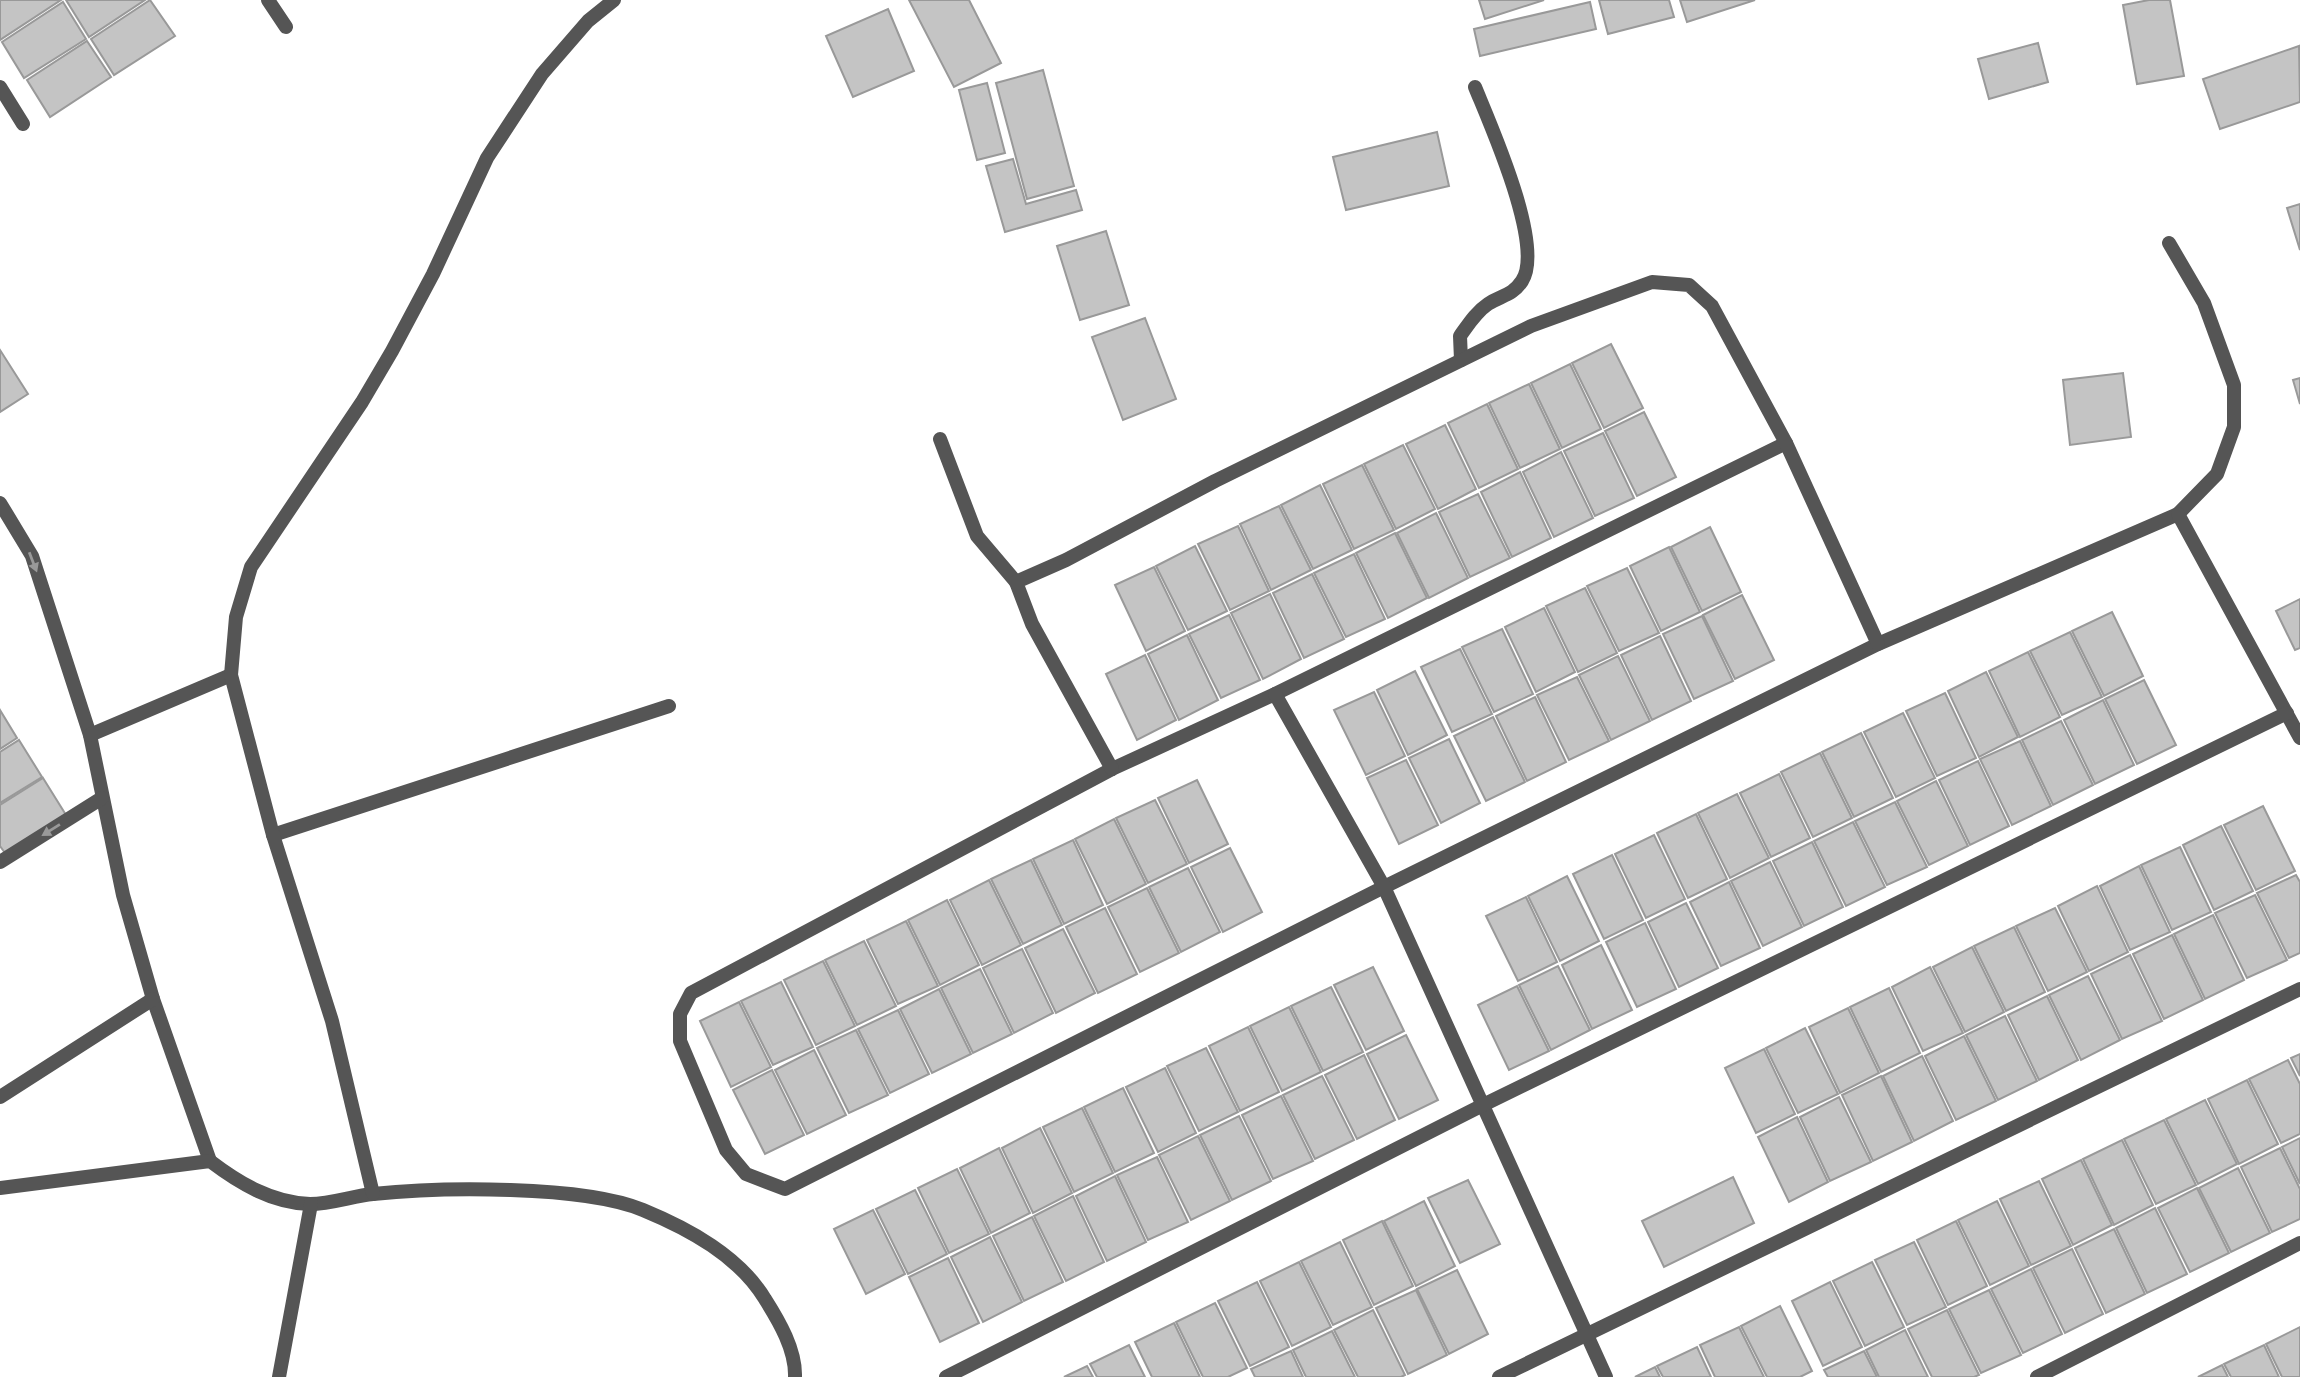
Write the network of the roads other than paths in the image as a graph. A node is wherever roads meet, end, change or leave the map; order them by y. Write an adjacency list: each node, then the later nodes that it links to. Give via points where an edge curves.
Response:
1 (268, 0): 3 (street)
2 (614, 0): 15 (street, via 587,21 541,74 486,158 392,351 250,567 236,617)
3 (286, 27)
4 (0, 87): 6 (street)
5 (1475, 87): 8 (street, via 1522,215 1528,254 1524,278 1510,295 1489,303 1460,336)
6 (23, 124)
7 (2169, 243): 12 (street, via 2204,303 2234,385 2234,427 2217,474)
8 (1461, 360): 10 (street, via 1531,326 1652,282 1689,285 1712,306); 13 (street)
9 (940, 439): 13 (street, via 977,536)
10 (1786, 443): 14 (street); 16 (street)
11 (0, 503): 19 (street, one-way to 19, via 32,556)
12 (2178, 514): 14 (street); 18 (street)
13 (1016, 582): 21 (street, via 1032,624)
14 (1878, 644): 25 (street)
15 (231, 675): 19 (street); 23 (street)
16 (1275, 694): 21 (street); 25 (street)
17 (669, 706): 23 (street)
18 (2287, 713): 20 (street); 29 (street)
19 (90, 736): 22 (street)
20 (2300, 738)
21 (1112, 769): 25 (street, via 691,993 680,1014 680,1041 726,1150 746,1174 785,1189)
22 (102, 798): 24 (street, one-way to 24); 27 (street, via 123,895)
23 (273, 835): 32 (street, via 332,1021)
24 (0, 862)
25 (1384, 887): 29 (street)
26 (2300, 989): 35 (street)
27 (153, 999): 28 (street); 30 (street)
28 (0, 1097)
29 (1481, 1106): 35 (street); 38 (street)
30 (210, 1161): 31 (street); 33 (street, via 240,1183)
31 (0, 1188)
32 (373, 1194): 33 (street); 37 (street, via 532,1192 641,1209 718,1249 752,1277 779,1321)
33 (311, 1204): 36 (street)
34 (2300, 1243): 41 (street)
35 (1587, 1336): 39 (street); 40 (street)
36 (279, 1377)
37 (795, 1377)
38 (946, 1377)
39 (1499, 1377)
40 (1606, 1377)
41 (2037, 1377)

